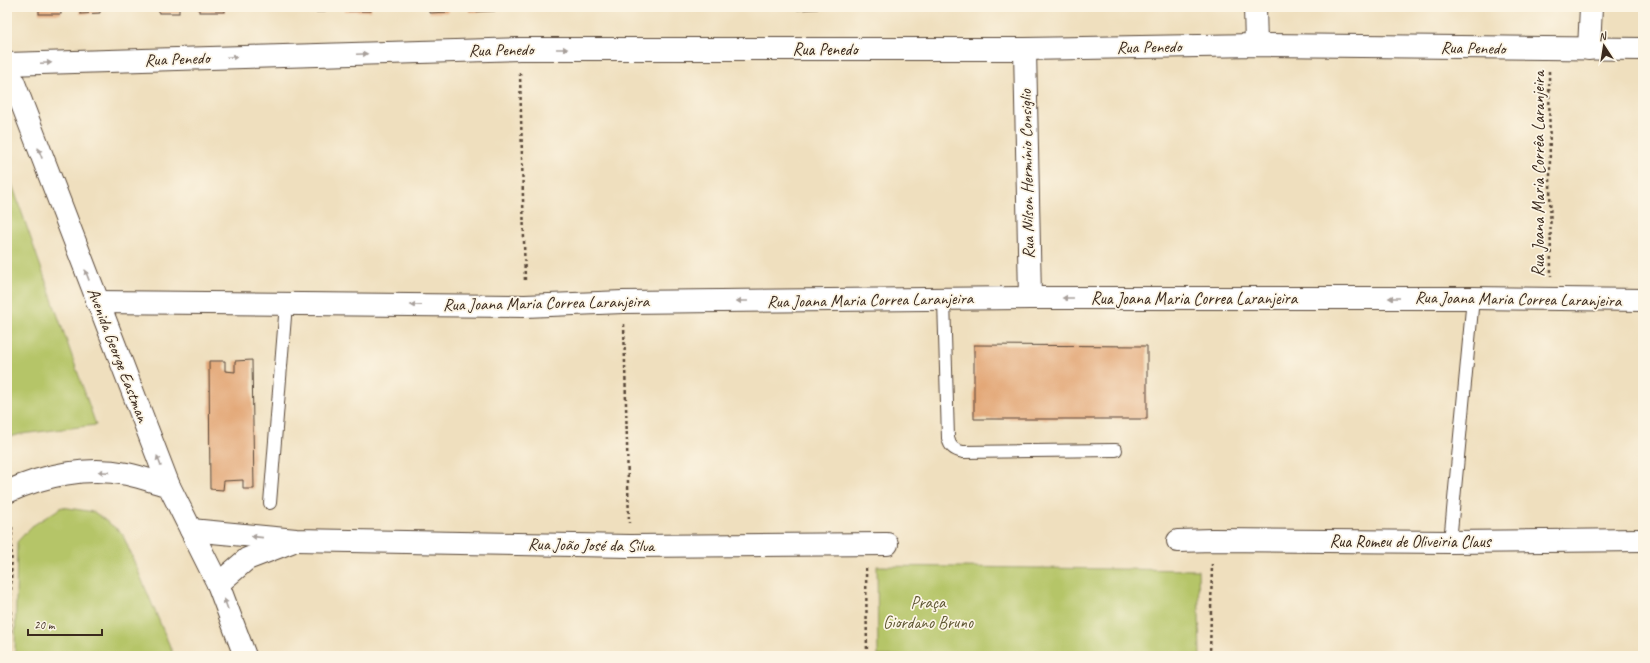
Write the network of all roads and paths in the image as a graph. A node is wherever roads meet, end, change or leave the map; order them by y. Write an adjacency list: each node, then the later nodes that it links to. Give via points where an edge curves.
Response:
1 (1255, 7): 3 (street)
2 (1591, 7): 4 (street)
3 (1256, 45): 6 (street, Rua Penedo); 7 (street, Rua Penedo)
4 (1589, 48): 7 (street, Rua Penedo); 8 (street, Rua Penedo)
5 (520, 49): 6 (street, Rua Penedo, one-way to 6); 9 (street, Rua Penedo, one-way to 5); 18 (path)
6 (1025, 49): 10 (street, Rua Nilson Hermínio Consiglio)
7 (1549, 49): 13 (path, Rua Joana Maria Corrêa Laranjeira)
8 (1643, 49)
9 (7, 65): 15 (street, Avenida George Eastman, one-way to 9)
10 (1030, 298): 11 (street, Rua Joana Maria Correa Laranjeira, one-way to 10); 12 (street, Rua Joana Maria Correa Laranjeira)
11 (1473, 298): 13 (street, Rua Joana Maria Correa Laranjeira); 29 (lane)
12 (944, 300): 16 (street, Rua Joana Maria Correa Laranjeira, one-way to 16); 19 (lane, via 948,438 955,450)
13 (1551, 300): 14 (street, Rua Joana Maria Correa Laranjeira)
14 (1643, 300)
15 (97, 302): 17 (street, Rua Joana Maria Correa Laranjeira); 20 (street, Avenida George Eastman, one-way to 15)
16 (623, 302): 18 (street, Rua Joana Maria Correa Laranjeira); 31 (path)
17 (286, 304): 18 (street, Rua Joana Maria Correa Laranjeira, one-way to 17); 22 (lane)
18 (525, 306)
19 (1116, 450)
20 (169, 486): 21 (street, one-way to 21, via 127,474 102,471 77,472 37,480); 24 (street, Avenida George Eastman)
21 (7, 492)
22 (270, 503)
23 (12, 527): 34 (path)
24 (192, 530): 25 (street, Rua João José da Silva, one-way to 24); 32 (street, Avenida George Eastman)
25 (296, 540): 31 (street, Rua João José da Silva); 32 (street, Rua João José da Silva, via 247,559)
26 (1212, 540): 28 (street, Rua Romeu de Oliveiria Claus); 29 (street, Rua Romeu de Oliveiria Claus); 36 (path)
27 (1643, 540): 29 (street, Rua Romeu de Oliveiria Claus)
28 (1178, 541)
29 (1450, 542)
30 (877, 544): 31 (street, Rua João José da Silva); 35 (path)
31 (630, 546)
32 (218, 584): 33 (street, Avenida George Eastman, one-way to 32)
33 (242, 648)
34 (10, 656)
35 (867, 656)
36 (1210, 656)

